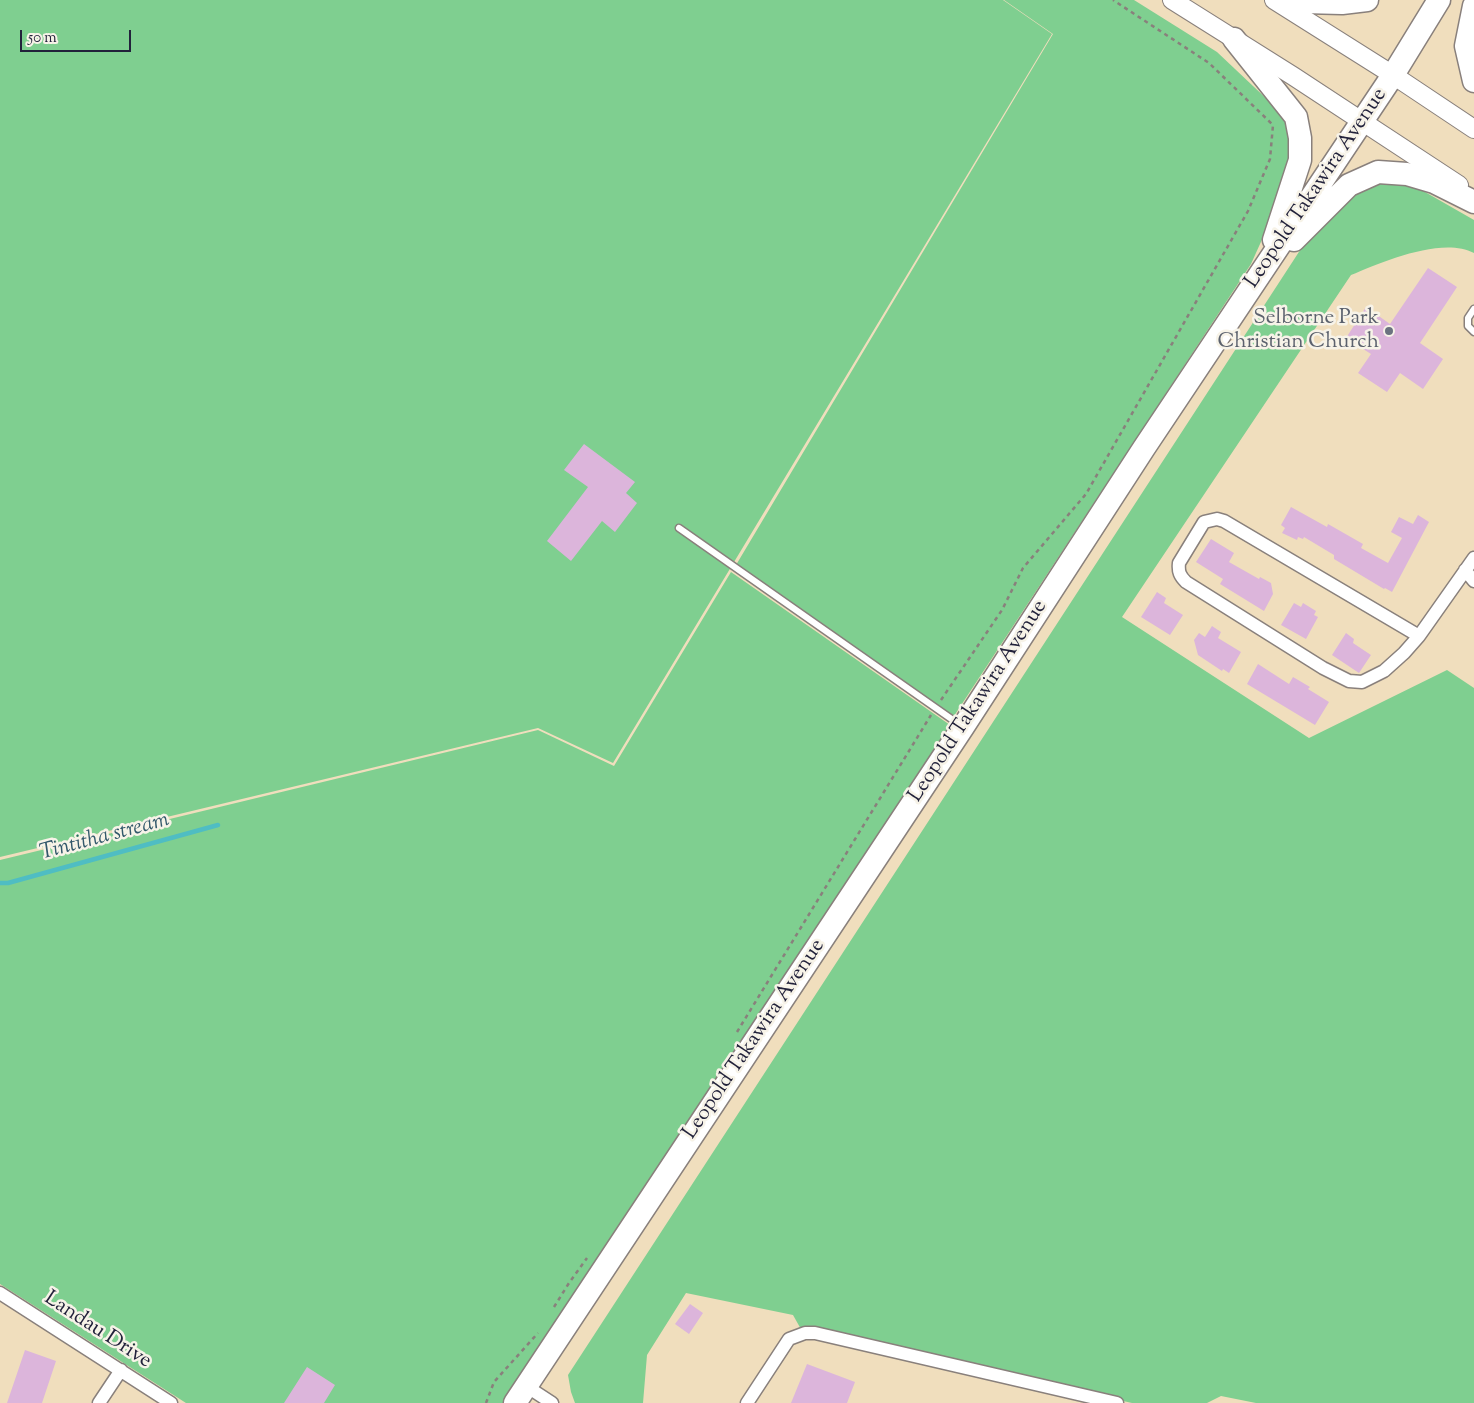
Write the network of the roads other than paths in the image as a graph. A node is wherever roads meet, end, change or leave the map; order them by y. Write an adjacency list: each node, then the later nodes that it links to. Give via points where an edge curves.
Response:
1 (1172, 0): 7 (main road)
2 (1274, 0): 8 (main road)
3 (1297, 0): 4 (highway, via 1342,4)
4 (1367, 0)
5 (1439, 0): 8 (highway, Leopold Takawira Avenue)
6 (1474, 6): 9 (highway, via 1466,46)
7 (1234, 38): 10 (main road); 14 (highway, via 1296,117 1300,138 1300,160)
8 (1393, 75): 10 (highway, Leopold Takawira Avenue); 11 (main road)
9 (1474, 80)
10 (1361, 121): 12 (main road); 14 (highway, Leopold Takawira Avenue)
11 (1474, 129)
12 (1474, 195)
13 (1474, 202): 14 (highway, via 1434,182 1407,174 1378,172 1349,185)
14 (1264, 269): 22 (highway, Leopold Takawira Avenue)
15 (1474, 309): 16 (lane, via 1468,318 1468,326)
16 (1474, 332)
17 (679, 528): 22 (lane)
18 (1474, 558): 19 (street)
19 (1465, 570): 20 (street); 21 (street)
20 (1474, 581)
21 (1419, 636): 21 (street, via 1217,519 1204,522 1180,563 1179,570 1186,582 1323,668 1350,681 1362,682 1377,676)
22 (963, 727): 25 (highway, Leopold Takawira Avenue)
23 (0, 1293): 24 (street, Landau Drive)
24 (120, 1370): 26 (street); 27 (street, Landau Drive)
25 (520, 1394): 28 (street)
26 (99, 1403)
27 (171, 1403)
28 (552, 1403)
29 (747, 1403): 30 (street, via 789,1339 815,1333)
30 (1117, 1403)

